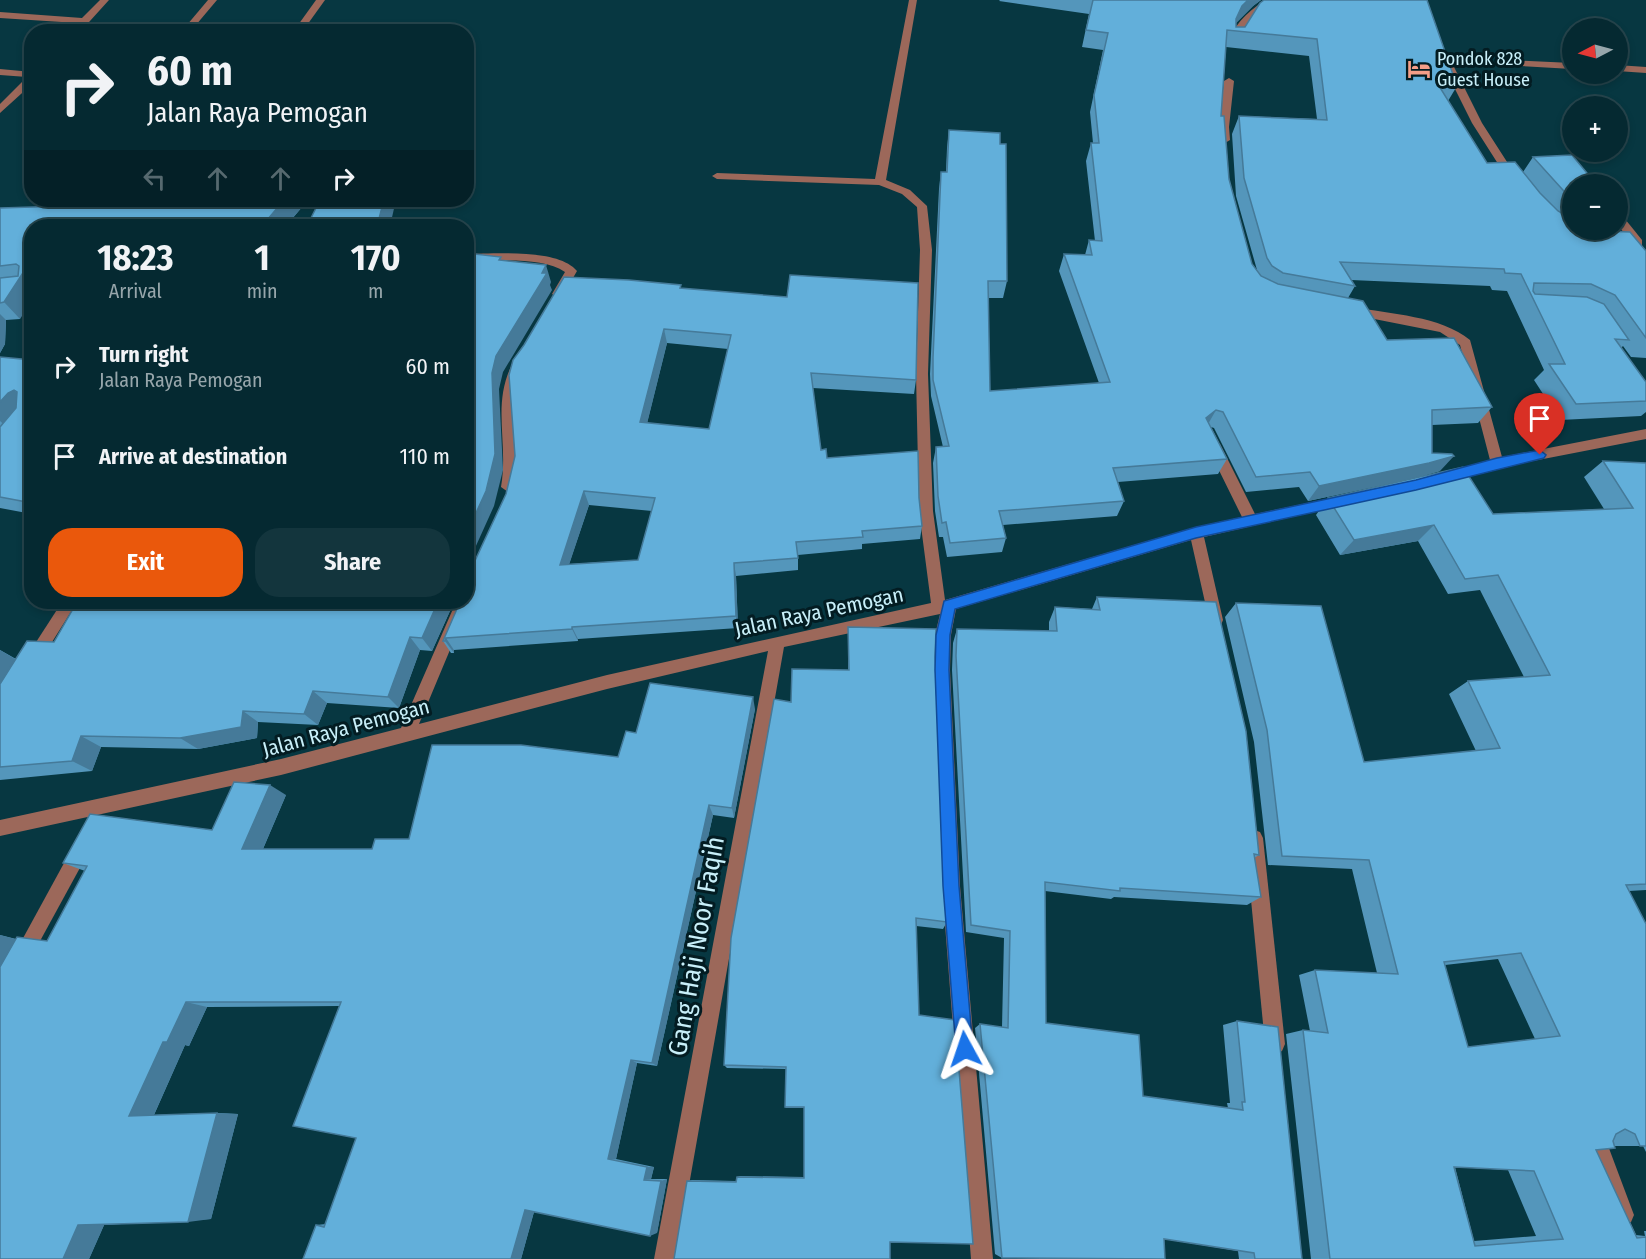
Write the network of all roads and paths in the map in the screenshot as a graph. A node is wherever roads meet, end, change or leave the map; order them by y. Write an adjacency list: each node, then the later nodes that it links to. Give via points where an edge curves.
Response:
1 (105, 0): 7 (street)
2 (213, 0): 9 (street)
3 (321, 0): 10 (street)
4 (913, 0): 24 (street)
5 (1271, 0): 11 (street, via 1240,26)
6 (0, 15): 7 (street)
7 (84, 21): 8 (street)
8 (81, 24)
9 (192, 24)
10 (303, 24)
11 (1234, 41)
12 (1445, 58): 25 (street, via 1477,123)
13 (1505, 63): 14 (street)
14 (1562, 66)
15 (1628, 69): 16 (street)
16 (1646, 70)
17 (0, 72): 18 (street)
18 (24, 75)
19 (1229, 81): 22 (street)
20 (24, 84): 21 (street)
21 (0, 110)
22 (1226, 150)
23 (717, 176): 24 (street)
24 (880, 182): 40 (street, via 906,192 922,206 926,250 922,374 926,511)
25 (1517, 185)
26 (1628, 235): 27 (street)
27 (1646, 254)
28 (474, 258): 30 (street, via 538,260 567,267 571,271)
29 (1339, 308): 34 (street, via 1443,328 1466,343)
30 (549, 310)
31 (527, 349): 37 (street, via 511,373 507,390 512,470)
32 (1207, 433): 38 (street)
33 (1646, 434): 34 (street)
34 (1497, 463): 35 (street)
35 (1428, 482)
36 (1361, 497): 38 (street, Jalan Raya Pemogan)
37 (505, 498)
38 (1251, 521): 39 (street, Jalan Raya Pemogan)
39 (1196, 533): 40 (street, Jalan Raya Pemogan); 43 (street)
40 (944, 606): 44 (street, Jalan Raya Pemogan); 55 (street, via 942,670 949,852)
41 (65, 609): 45 (street)
42 (460, 609): 46 (street)
43 (1219, 633)
44 (777, 642): 46 (street, Jalan Raya Pemogan); 54 (street, Gang Haji Noor Faqih)
45 (25, 671)
46 (407, 734): 47 (street, Jalan Raya Pemogan)
47 (105, 807): 49 (street, Jalan Raya Pemogan); 50 (street)
48 (1252, 826): 51 (street)
49 (0, 828)
50 (11, 976)
51 (1277, 1060)
52 (1597, 1142): 53 (street)
53 (1633, 1238)
54 (665, 1259)
55 (982, 1259)

